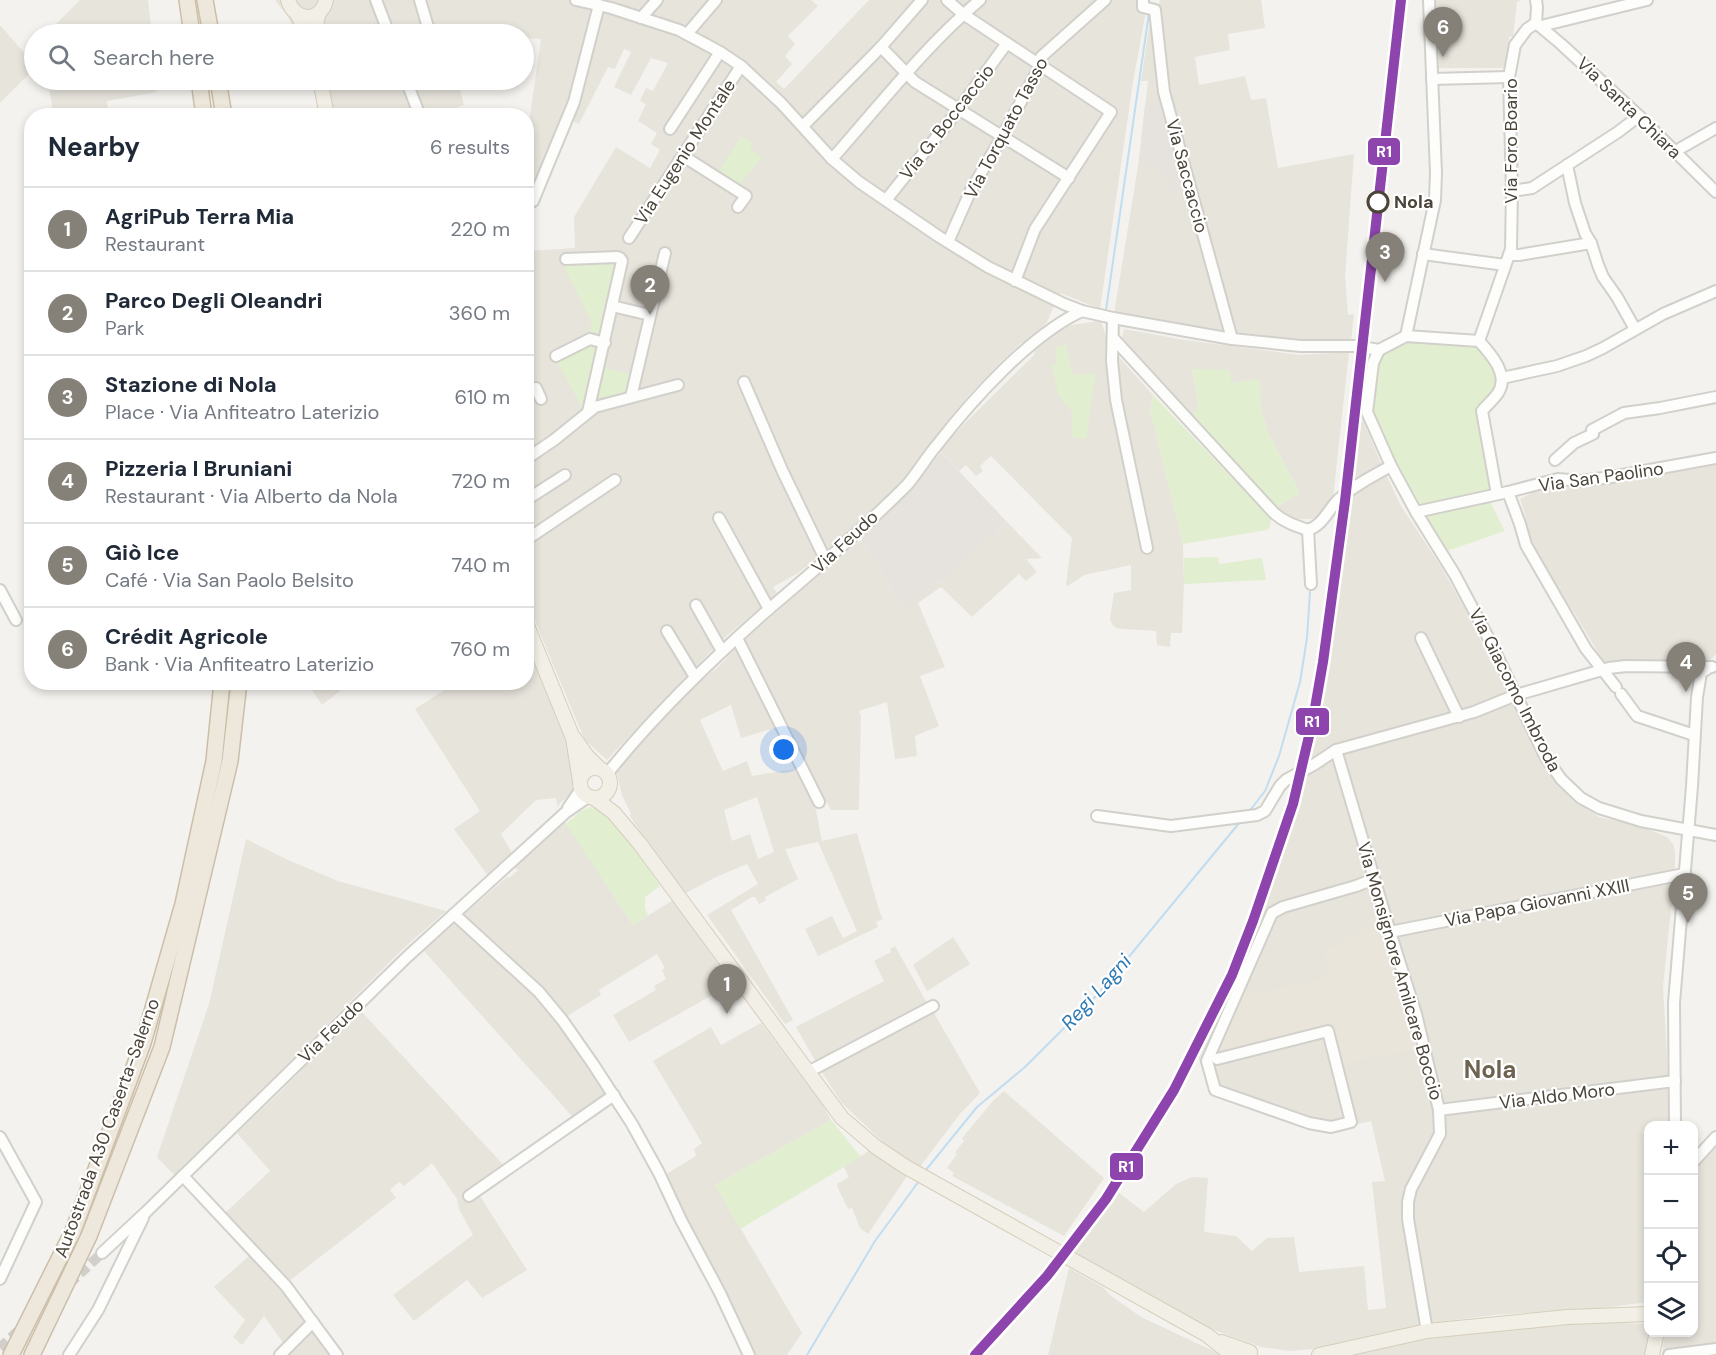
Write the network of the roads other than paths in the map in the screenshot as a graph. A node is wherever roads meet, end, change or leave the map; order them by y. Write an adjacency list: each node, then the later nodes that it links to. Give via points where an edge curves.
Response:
1 (187, 0): 24 (highway)
2 (288, 0): 22 (main road)
3 (326, 0): 20 (main road)
4 (376, 0): 28 (street)
5 (420, 0): 29 (street)
6 (576, 0): 19 (street)
7 (657, 0): 23 (street)
8 (716, 0): 31 (street)
9 (922, 0): 33 (street)
10 (947, 0): 21 (street)
11 (980, 0): 21 (street)
12 (1105, 0): 36 (street, Via Torquato Tasso, via 1041,57)
13 (1429, 0): 39 (street)
14 (1536, 0): 30 (street)
15 (1647, 0): 30 (street)
16 (205, 3): 25 (highway)
17 (1143, 3): 82 (street, Via Saccaccio, via 1155,10 1164,92)
18 (613, 4): 19 (street); 23 (street)
19 (599, 5): 61 (street, via 574,102)
20 (318, 14): 22 (main road); 27 (main road)
21 (963, 14): 32 (street); 37 (street)
22 (298, 15): 26 (main road)
23 (641, 18): 31 (street)
24 (191, 24)
25 (208, 24)
26 (302, 24)
27 (316, 24)
28 (385, 24)
29 (427, 24)
30 (1539, 24): 38 (street, Via Foro Boario, via 1515,45); 49 (street, Via Santa Chiara)
31 (687, 34): 34 (street)
32 (1007, 43): 36 (street); 48 (street, Via G. Boccaccio)
33 (881, 47): 37 (street); 50 (street)
34 (720, 52): 35 (street); 52 (street)
35 (741, 66): 50 (street); 55 (street, Via Eugenio Montale)
36 (1040, 66): 53 (street, Via Torquato Tasso); 58 (street, via 1111,112)
37 (906, 73): 48 (street); 56 (street)
38 (1509, 77): 39 (street); 59 (street, Via Foro Boario)
39 (1432, 79): 68 (street, via 1435,200)
40 (200, 90): 44 (highway)
41 (220, 90): 45 (highway)
42 (322, 90): 46 (main road)
43 (410, 90): 47 (street)
44 (203, 108)
45 (223, 108)
46 (325, 108)
47 (417, 108)
48 (959, 109): 53 (street); 62 (street, Via G. Boccaccio)
49 (1639, 116): 54 (street, Via Santa Chiara); 57 (street)
50 (803, 126): 56 (street)
51 (1716, 128): 54 (street)
52 (670, 129)
53 (1002, 137): 58 (street); 65 (street, Via Torquato Tasso, via 971,190)
54 (1674, 152): 60 (street, Via Santa Chiara)
55 (683, 156): 63 (street, via 746,196); 64 (street, Via Eugenio Montale)
56 (832, 159): 62 (street)
57 (1567, 165): 59 (street, via 1532,188); 66 (street, via 1575,203)
58 (1069, 178): 71 (street, via 1035,229)
59 (1512, 191): 70 (street, Via Foro Boario, via 1511,249)
60 (1716, 192)
61 (534, 199)
62 (886, 200): 65 (street)
63 (738, 207)
64 (629, 238)
65 (948, 242): 71 (street)
66 (1591, 243): 70 (street); 79 (street, via 1603,277)
67 (665, 253): 76 (street)
68 (1423, 254): 70 (street); 80 (street)
69 (566, 259): 74 (street, via 621,258)
70 (1507, 260): 83 (street, Via Foro Boario)
71 (1015, 281): 73 (street)
72 (1716, 291): 79 (street)
73 (1064, 304): 75 (street); 78 (street)
74 (612, 306): 76 (street); 84 (street)
75 (1082, 311): 77 (street); 78 (street, Via Feudo)
76 (650, 315): 91 (street)
77 (1113, 318): 81 (street); 82 (street)
78 (1057, 324): 109 (street, Via Feudo, via 1011,362 945,434 908,483)
79 (1635, 329): 87 (street, via 1586,356)
80 (1406, 336): 83 (street); 85 (street)
81 (1113, 338): 106 (street, via 1274,513); 108 (street, via 1116,400)
82 (1232, 339): 85 (street)
83 (1479, 341): 87 (street, via 1497,363)
84 (605, 343): 86 (street, via 590,339); 94 (street)
85 (1379, 350): 98 (street, Via Giacomo Imbroda, via 1373,363 1367,412)
86 (556, 356)
87 (1502, 378): 102 (street, via 1498,393 1482,411)
88 (744, 382): 109 (street)
89 (678, 385): 91 (street)
90 (534, 389): 93 (street)
91 (631, 397): 94 (street, via 595,406)
92 (1716, 397): 97 (street, via 1624,412 1592,430 1593,434)
93 (541, 399)
94 (588, 412): 95 (street)
95 (534, 454)
96 (1716, 458): 101 (street, Via San Paolino, via 1581,481 1557,479)
97 (1555, 460)
98 (1391, 466): 104 (street, Via Giacomo Imbroda); 106 (street, via 1342,496 1319,524)
99 (565, 475): 103 (street)
100 (615, 480): 107 (street)
101 (1508, 492): 102 (street, Via San Paolino); 121 (street, via 1526,545 1586,650)
102 (1497, 494): 104 (street, Via San Paolino)
103 (534, 495)
104 (1416, 512): 125 (street, Via Giacomo Imbroda, via 1471,604)
105 (719, 518): 113 (street)
106 (1308, 530): 110 (street)
107 (534, 535)
108 (1148, 548)
109 (826, 561): 113 (street, Via Feudo)
110 (1311, 584)
111 (0, 590): 114 (street)
112 (696, 605): 119 (street)
113 (769, 609): 116 (street, Via Feudo)
114 (16, 620)
115 (667, 631): 122 (street)
116 (737, 638): 119 (street, Via Feudo); 132 (street)
117 (1421, 638): 126 (street)
118 (534, 643): 128 (main road)
119 (722, 651): 122 (street, Via Feudo)
120 (1714, 664): 121 (street); 127 (street, via 1701,673 1699,680)
121 (1603, 669): 125 (street); 127 (street, via 1637,716)
122 (695, 677): 130 (street, Via Feudo)
123 (221, 690): 163 (highway, Autostrada A30 Caserta-Salerno, via 214,761 183,904 143,1043 73,1230)
124 (238, 690): 164 (highway, Autostrada A30 Caserta-Salerno, via 230,761 162,1047 89,1236)
125 (1516, 695): 126 (street); 134 (street, Via Giacomo Imbroda, via 1545,756 1581,798 1641,821)
126 (1459, 717): 129 (street)
127 (1694, 735): 134 (street)
128 (573, 738): 130 (main road); 131 (main road)
129 (1336, 750): 133 (street, via 1286,780 1265,811 1257,815 1171,826); 138 (street, Via Monsignore Amilcare Boccio)
130 (605, 776): 131 (main road, via 606,794 598,798); 131 (main road, via 594,768 585,772); 136 (main road)
131 (586, 791): 136 (main road, via 614,813); 139 (street, Via Feudo)
132 (819, 802)
133 (1097, 816)
134 (1688, 830): 135 (street, Via Giacomo Imbroda); 137 (street)
135 (1716, 835)
136 (640, 844): 143 (main road)
137 (1684, 874): 140 (street, Via Papa Giovanni XXIII); 144 (street, via 1674,1003)
138 (1374, 879): 140 (street, Via Monsignore Amilcare Boccio); 142 (street, via 1272,913 1207,1061 1215,1090 1309,1124 1331,1127 1351,1122 1328,1031)
139 (454, 914): 145 (street, via 539,992); 151 (street, Via Feudo)
140 (1390, 932): 146 (street, Via Monsignore Amilcare Boccio, via 1416,1014)
141 (933, 1006): 143 (street)
142 (1217, 1059)
143 (808, 1072): 159 (main road, via 842,1118 906,1167)
144 (1675, 1081): 146 (street, Via Aldo Moro); 147 (street)
145 (614, 1095): 152 (street); 168 (street, via 659,1173)
146 (1439, 1110): 158 (street, Via Monsignore Amilcare Boccio, via 1440,1134 1408,1202)
147 (1675, 1121)
148 (0, 1137): 155 (street, via 36,1202)
149 (1716, 1137): 150 (street)
150 (1698, 1157)
151 (183, 1176): 153 (street, Via Feudo); 157 (street, via 286,1286)
152 (469, 1196)
153 (146, 1212): 154 (street, Via Feudo); 165 (street, via 98,1310)
154 (102, 1253)
155 (0, 1279)
156 (1644, 1314): 158 (main road, via 1568,1317)
157 (312, 1322): 166 (street); 167 (street)
158 (1427, 1331): 170 (main road)
159 (1207, 1335): 162 (main road); 169 (main road)
160 (1656, 1337): 171 (main road)
161 (1716, 1349): 172 (street)
162 (1254, 1354)
163 (11, 1355)
164 (32, 1355)
165 (69, 1355)
166 (280, 1355)
167 (337, 1355)
168 (749, 1355)
169 (1231, 1355)
170 (1319, 1355)
171 (1652, 1355)
172 (1669, 1355)

